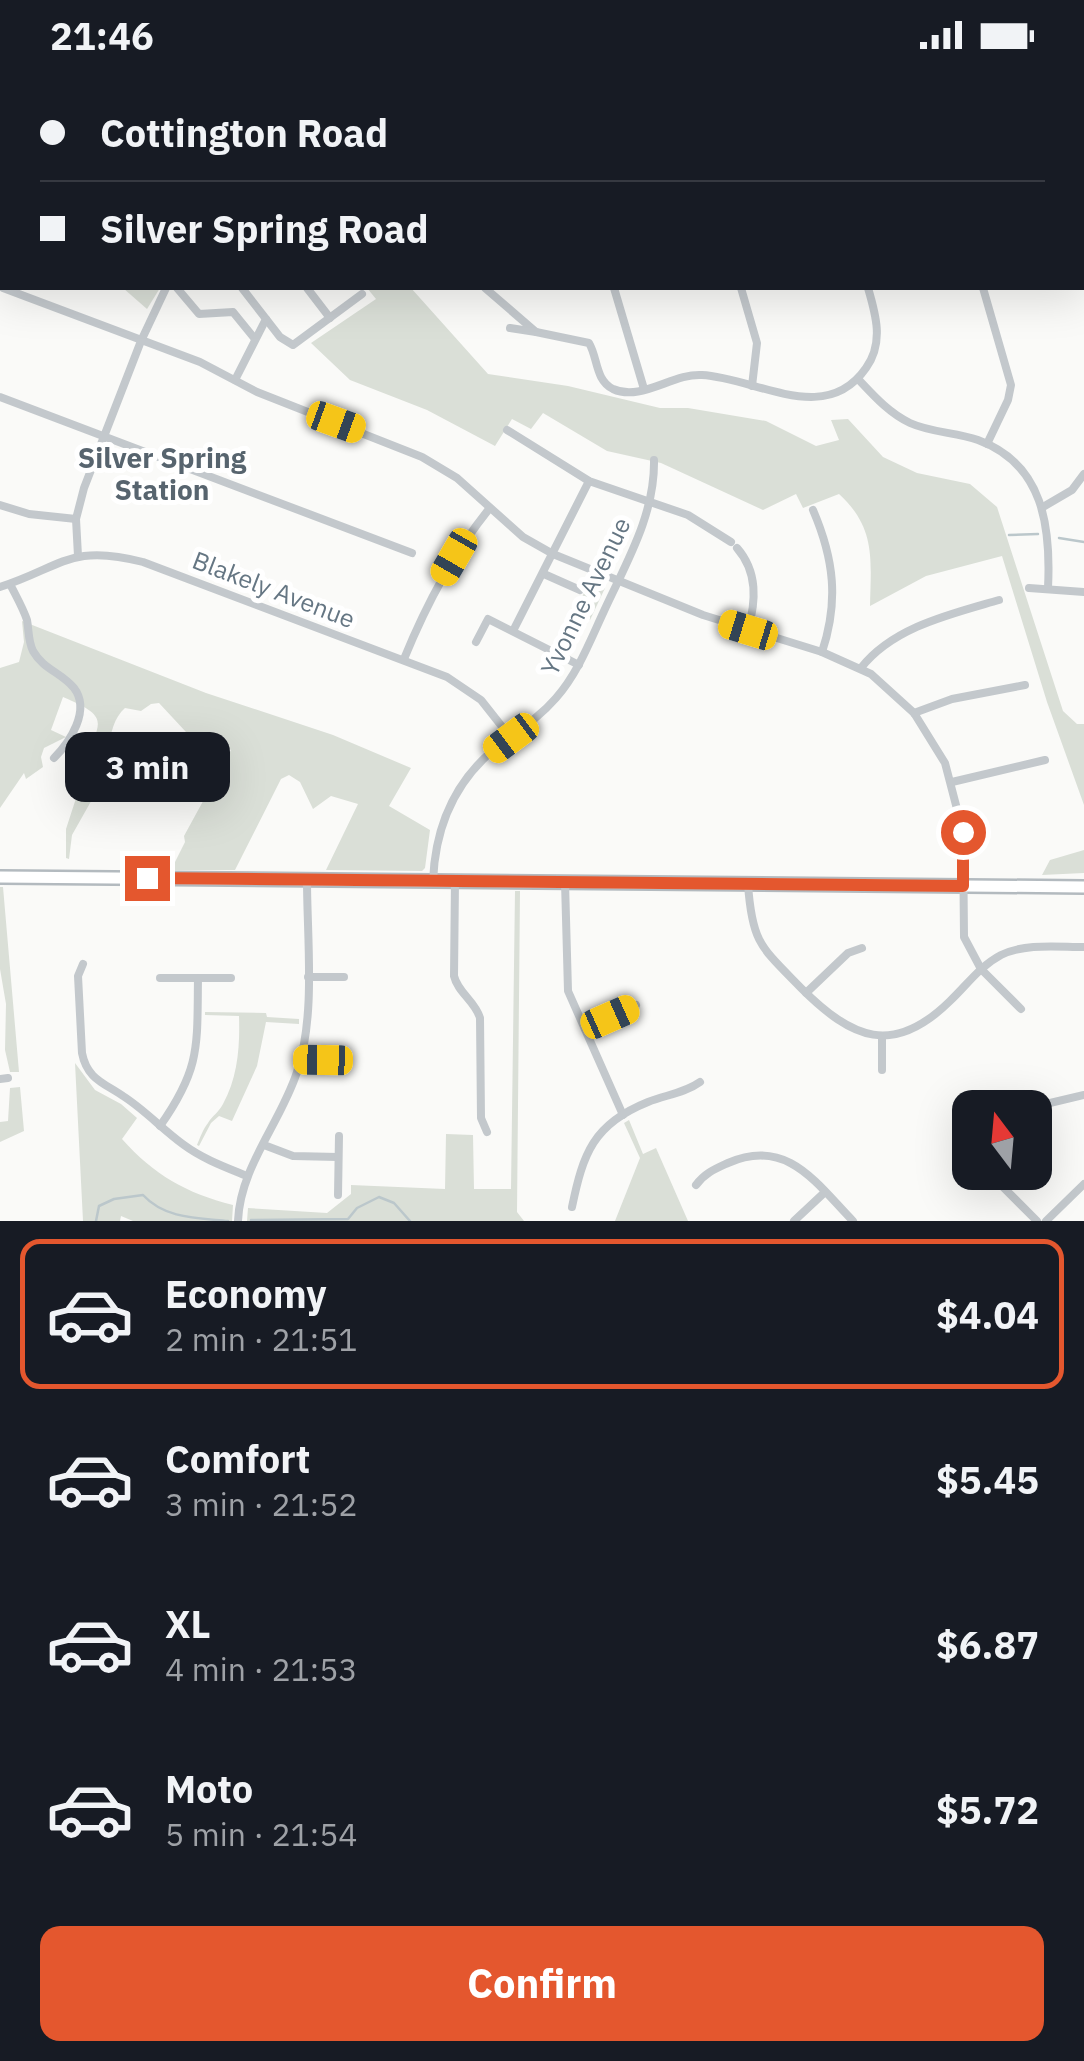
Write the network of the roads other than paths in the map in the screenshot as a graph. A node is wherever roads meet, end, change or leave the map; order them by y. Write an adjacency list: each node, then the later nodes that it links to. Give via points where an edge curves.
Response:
1 (10, 290): 17 (street)
2 (165, 290): 17 (street)
3 (179, 290): 16 (street, via 199,314 233,312)
4 (244, 290): 13 (street)
5 (309, 290): 12 (street)
6 (487, 290): 15 (street)
7 (615, 290): 21 (street)
8 (743, 290): 20 (street, via 758,350)
9 (869, 290): 18 (street, via 878,338)
10 (984, 290): 25 (street, via 1011,385)
11 (362, 294): 12 (street)
12 (330, 318): 13 (street, via 293,345)
13 (266, 319): 16 (street)
14 (510, 328): 15 (street)
15 (536, 332): 21 (street, via 587,342 608,386 628,393)
16 (255, 340): 19 (street)
17 (141, 341): 19 (street); 24 (street)
18 (858, 379): 20 (street, via 814,398); 25 (street, via 908,422)
19 (235, 380): 32 (street, via 422,457)
20 (752, 386): 21 (street, via 698,375)
21 (644, 389)
22 (0, 397): 24 (street)
23 (508, 430): 28 (street)
24 (103, 436): 34 (street); 35 (street)
25 (987, 444): 31 (street, via 1020,470)
26 (654, 460): 29 (street, Yvonne Avenue)
27 (1084, 474): 31 (street)
28 (589, 481): 29 (street); 36 (street)
29 (650, 503): 39 (street, Yvonne Avenue); 47 (street, via 704,523 734,545 753,584)
30 (0, 505): 34 (street)
31 (1043, 507): 43 (street)
32 (489, 509): 36 (street); 51 (street, via 436,588)
33 (813, 510): 50 (street, via 834,591)
34 (76, 519): 37 (street)
35 (412, 553)
36 (553, 554): 38 (street); 39 (street)
37 (78, 556): 40 (street, Blakely Avenue); 51 (street, Blakely Avenue, via 142,562)
38 (544, 574): 44 (street); 48 (street)
39 (618, 581): 47 (street); 52 (street, Yvonne Avenue)
40 (10, 584): 41 (street, Blakely Avenue); 57 (street, via 30,646 78,695 77,724)
41 (0, 588)
42 (1029, 588): 43 (street)
43 (1048, 588): 45 (street)
44 (580, 590)
45 (1084, 592)
46 (1000, 600): 53 (street, via 905,633)
47 (748, 630): 50 (street)
48 (514, 632): 49 (street, via 488,619); 52 (street)
49 (476, 642)
50 (822, 652): 53 (street)
51 (404, 659): 56 (street, Blakely Avenue, via 468,689)
52 (579, 664): 56 (street, Yvonne Avenue, via 557,697)
53 (861, 668): 55 (street)
54 (1026, 685): 55 (street)
55 (914, 712): 59 (street)
56 (511, 738): 62 (street, Yvonne Avenue, via 473,771 448,810 436,840)
57 (54, 758)
58 (1045, 760): 59 (street)
59 (952, 782): 66 (street, via 963,832)
60 (0, 878): 61 (main road)
61 (307, 880): 62 (main road); 72 (street)
62 (433, 881): 63 (main road)
63 (454, 881): 64 (main road); 90 (street, via 454,980 480,1018 480,1118)
64 (565, 882): 65 (main road); 80 (street, via 567,985)
65 (748, 884): 66 (main road); 77 (street, via 755,935)
66 (963, 886): 67 (main road); 71 (street, via 964,938)
67 (1084, 887)
68 (1084, 947): 71 (street, via 1023,948)
69 (862, 948): 77 (street)
70 (83, 964): 89 (street, via 78,976 85,1064 104,1088)
71 (981, 969): 79 (street); 81 (street, via 925,1022)
72 (308, 977): 73 (street); 82 (street)
73 (344, 977)
74 (160, 978): 75 (street)
75 (198, 978): 76 (street); 89 (street, via 193,1070)
76 (231, 978)
77 (806, 993): 81 (street, via 844,1026)
78 (636, 1006): 80 (street)
79 (1020, 1009)
80 (584, 1028): 88 (street)
81 (882, 1037): 84 (street)
82 (301, 1060): 83 (street); 92 (street)
83 (346, 1060)
84 (882, 1070)
85 (700, 1082): 88 (street)
86 (1084, 1095): 87 (street)
87 (1052, 1103)
88 (623, 1115): 100 (street, via 588,1148)
89 (160, 1126): 94 (street)
90 (487, 1132)
91 (339, 1136): 93 (street)
92 (264, 1145): 93 (street, via 301,1158); 94 (street)
93 (338, 1157): 99 (street)
94 (247, 1176): 101 (street)
95 (1084, 1184): 105 (street)
96 (696, 1185): 98 (street, via 708,1172 762,1154 795,1164)
97 (1006, 1190): 104 (street)
98 (825, 1192): 102 (street); 103 (street)
99 (338, 1195)
100 (572, 1207)
101 (238, 1221)
102 (794, 1221)
103 (853, 1221)
104 (1036, 1221)
105 (1046, 1221)

